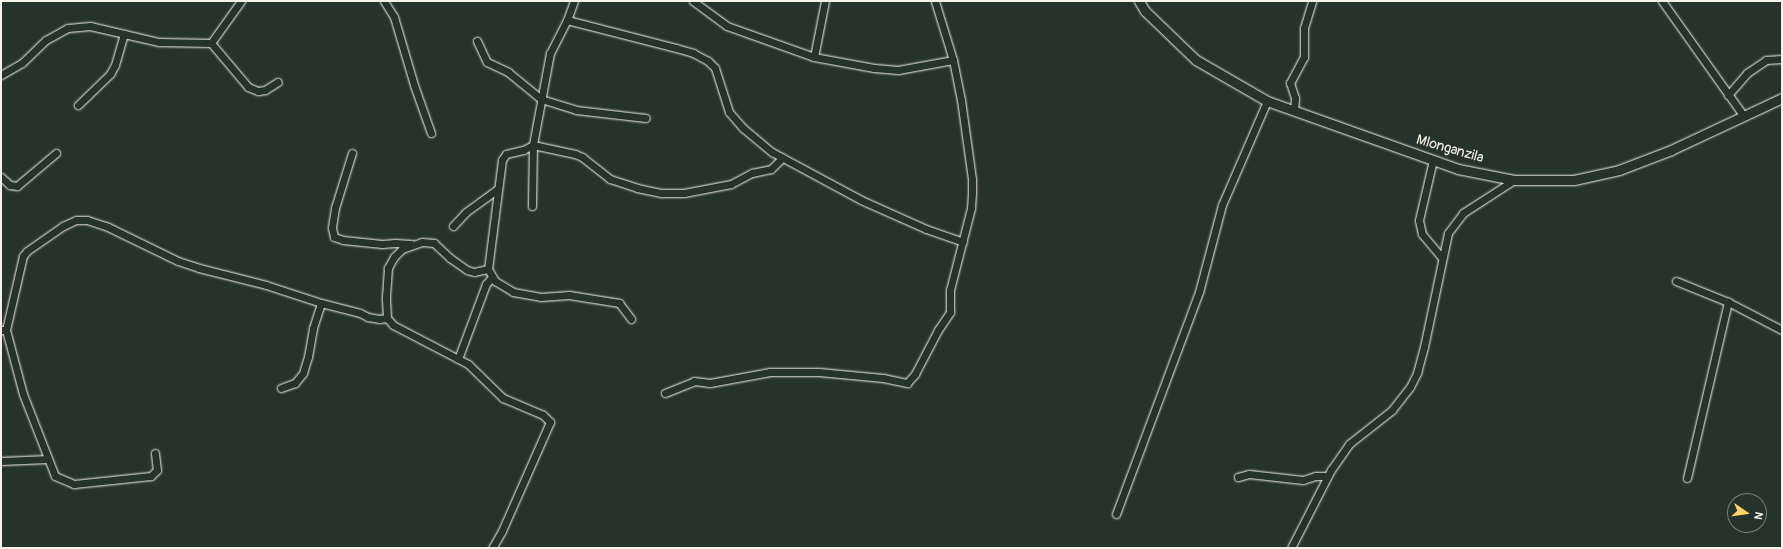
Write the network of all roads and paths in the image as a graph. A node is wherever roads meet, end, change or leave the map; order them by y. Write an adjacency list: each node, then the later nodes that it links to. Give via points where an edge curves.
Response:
1 (240, 1): 13 (street)
2 (384, 1): 27 (street, via 394,17)
3 (574, 1): 10 (street)
4 (693, 1): 14 (street, via 726,26)
5 (826, 1): 14 (street)
6 (935, 1): 16 (street)
7 (1139, 1): 22 (street, Mlonganzila, via 1145,11 1196,60)
8 (1312, 1): 24 (street, via 1304,28 1304,57 1290,83 1295,98)
9 (1662, 1): 19 (street)
10 (567, 20): 21 (street, via 550,53); 31 (street, via 676,48 708,61 715,68 729,112 743,128)
11 (124, 34): 13 (street, via 159,42); 17 (street, via 90,26 68,28 46,40 22,63); 23 (street, via 110,74)
12 (477, 41): 21 (street, via 487,62 508,72)
13 (211, 43): 18 (street, via 248,87 258,91 265,90)
14 (814, 57): 16 (street, via 898,70)
15 (1782, 59): 19 (street, via 1766,60 1747,73)
16 (953, 60): 38 (street, via 972,178 971,208)
17 (1, 75)
18 (278, 82)
19 (1728, 95): 25 (street)
20 (1782, 98): 25 (street, Mlonganzila)
21 (541, 99): 26 (street, via 576,110); 28 (street)
22 (1267, 101): 24 (street, Mlonganzila); 59 (street, via 1222,205 1199,292)
23 (78, 105)
24 (1294, 110): 32 (street, Mlonganzila)
25 (1743, 115): 34 (street, Mlonganzila, via 1671,150 1619,170 1574,180)
26 (646, 118)
27 (431, 133)
28 (533, 145): 31 (street, via 582,157 619,183 669,193 684,193 731,184 770,169); 35 (street, via 504,157); 36 (street)
29 (56, 153): 33 (street, via 17,186 10,185)
30 (352, 153): 39 (street, via 335,208 332,228 334,237 382,244)
31 (782, 158): 38 (street, via 861,200 926,230)
32 (1433, 160): 34 (street, Mlonganzila, via 1458,169); 40 (street, via 1419,220 1422,234)
33 (1, 177)
34 (1514, 180): 40 (street, via 1463,213 1448,233)
35 (498, 189): 37 (street, via 466,212); 41 (street)
36 (532, 206)
37 (453, 226)
38 (963, 242): 52 (street, via 950,290 950,312 923,361 907,383 819,372 770,372 710,383 694,381)
39 (413, 244): 41 (street, via 426,241 434,243 466,270 474,272); 46 (street, via 394,257 388,268)
40 (1442, 258): 56 (street, via 1424,347 1410,387 1392,410 1349,444)
41 (488, 269): 42 (street)
42 (492, 277): 47 (street, via 500,285 524,296 569,295 619,303); 50 (street, via 486,284)
43 (1676, 281): 44 (street)
44 (1728, 302): 49 (street); 58 (street)
45 (320, 303): 46 (street, via 378,319); 48 (street, via 192,265 102,224 76,220 63,226 24,254); 51 (street, via 303,373 295,383)
46 (387, 318): 50 (street, via 398,328)
47 (631, 319)
48 (4, 330): 54 (street, via 23,394)
49 (1782, 330)
50 (458, 359): 60 (street, via 473,369 503,398 543,414 550,422)
51 (281, 388)
52 (665, 393)
53 (156, 453): 54 (street, via 157,470 152,476 74,484 55,476)
54 (48, 459): 55 (street)
55 (1, 461)
56 (1327, 476): 57 (street, via 1315,476 1304,480 1249,474); 61 (street)
57 (1238, 477)
58 (1687, 478)
59 (1116, 514)
60 (492, 548)
61 (1291, 548)

